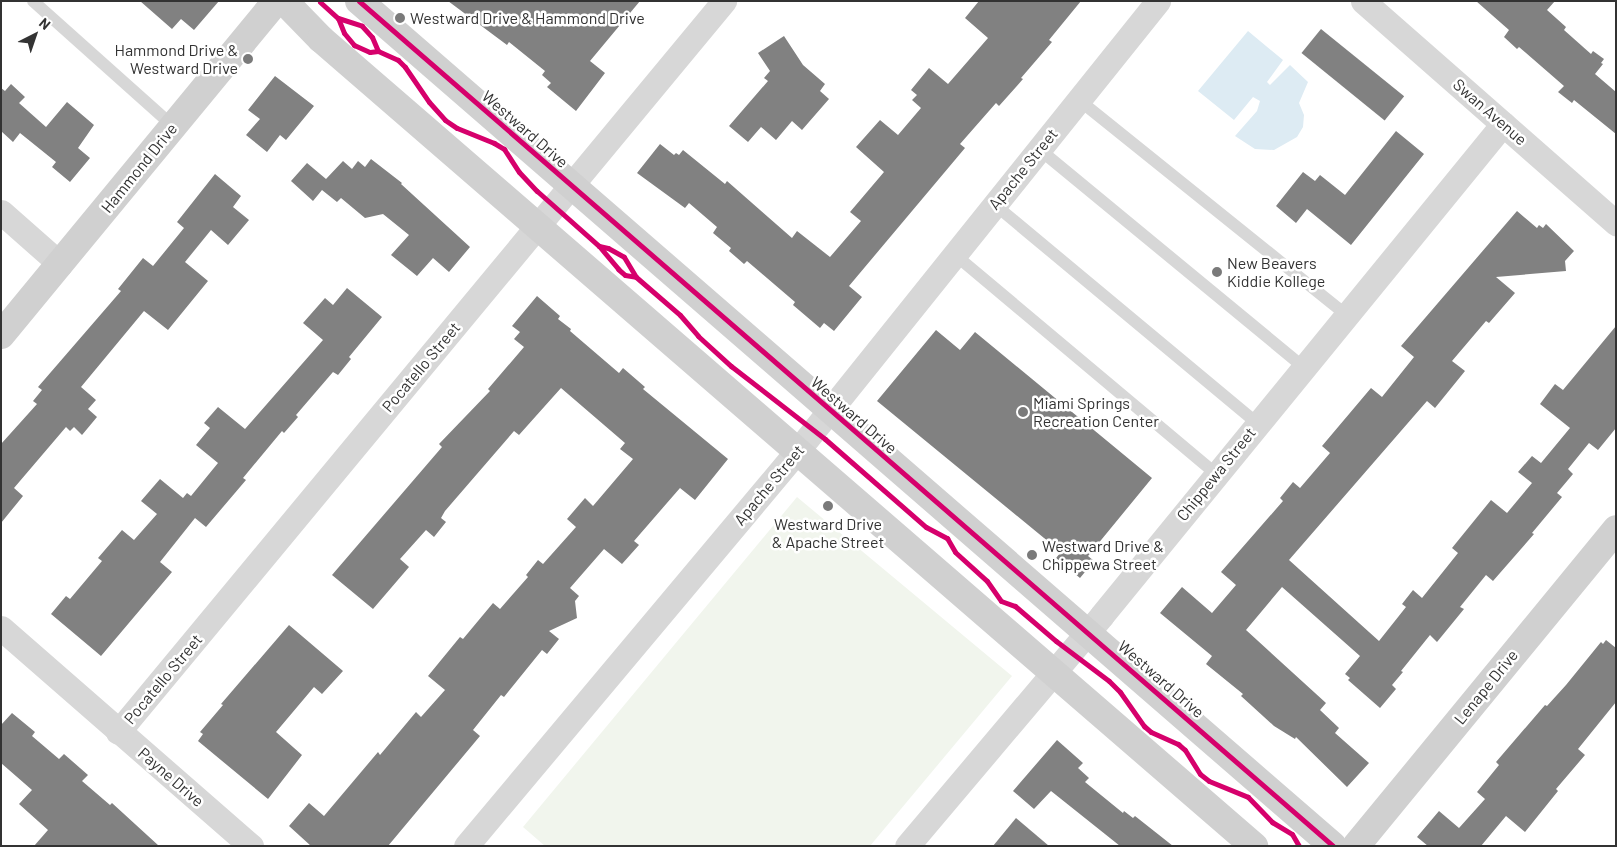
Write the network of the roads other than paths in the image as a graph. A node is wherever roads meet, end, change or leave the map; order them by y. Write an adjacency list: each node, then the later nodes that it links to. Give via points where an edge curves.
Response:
1 (33, 1): 10 (lane)
2 (276, 1): 10 (street, Hammond Drive)
3 (284, 1): 16 (street, via 321,39)
4 (359, 1): 12 (street, Westward Drive)
5 (724, 1): 12 (street, Pocatello Street)
6 (1158, 1): 8 (street, Apache Street)
7 (1363, 1): 9 (street, Swan Avenue)
8 (1079, 100): 11 (street, Apache Street); 19 (lane)
9 (1502, 124): 15 (street, Swan Avenue); 19 (street, Chippewa Street)
10 (173, 126): 18 (street, Hammond Drive)
11 (1039, 149): 13 (street, Apache Street); 21 (lane)
12 (571, 187): 16 (street, Pocatello Street); 22 (street, Westward Drive)
13 (994, 204): 17 (street, Apache Street); 23 (lane)
14 (1, 212): 18 (street)
15 (1616, 223)
16 (539, 225): 24 (street); 30 (street, Pocatello Street)
17 (954, 254): 22 (street, Apache Street); 25 (lane)
18 (60, 264): 20 (street, Hammond Drive)
19 (1346, 315): 21 (street, Chippewa Street)
20 (1, 335)
21 (1303, 367): 23 (street, Chippewa Street)
22 (830, 411): 24 (street, Apache Street); 28 (street, Westward Drive)
23 (1257, 423): 25 (street, Chippewa Street)
24 (798, 450): 29 (street); 32 (street, Apache Street)
25 (1216, 474): 28 (street, Chippewa Street)
26 (1616, 529): 36 (street, Lenape Drive)
27 (1, 628): 30 (street, Payne Drive)
28 (1088, 632): 29 (street, Chippewa Street); 35 (street, Westward Drive)
29 (1054, 673): 33 (street, Chippewa Street); 34 (street)
30 (118, 732): 31 (street, Payne Drive)
31 (251, 846)
32 (467, 846)
33 (907, 846)
34 (1254, 846)
35 (1333, 846)
36 (1356, 846)

